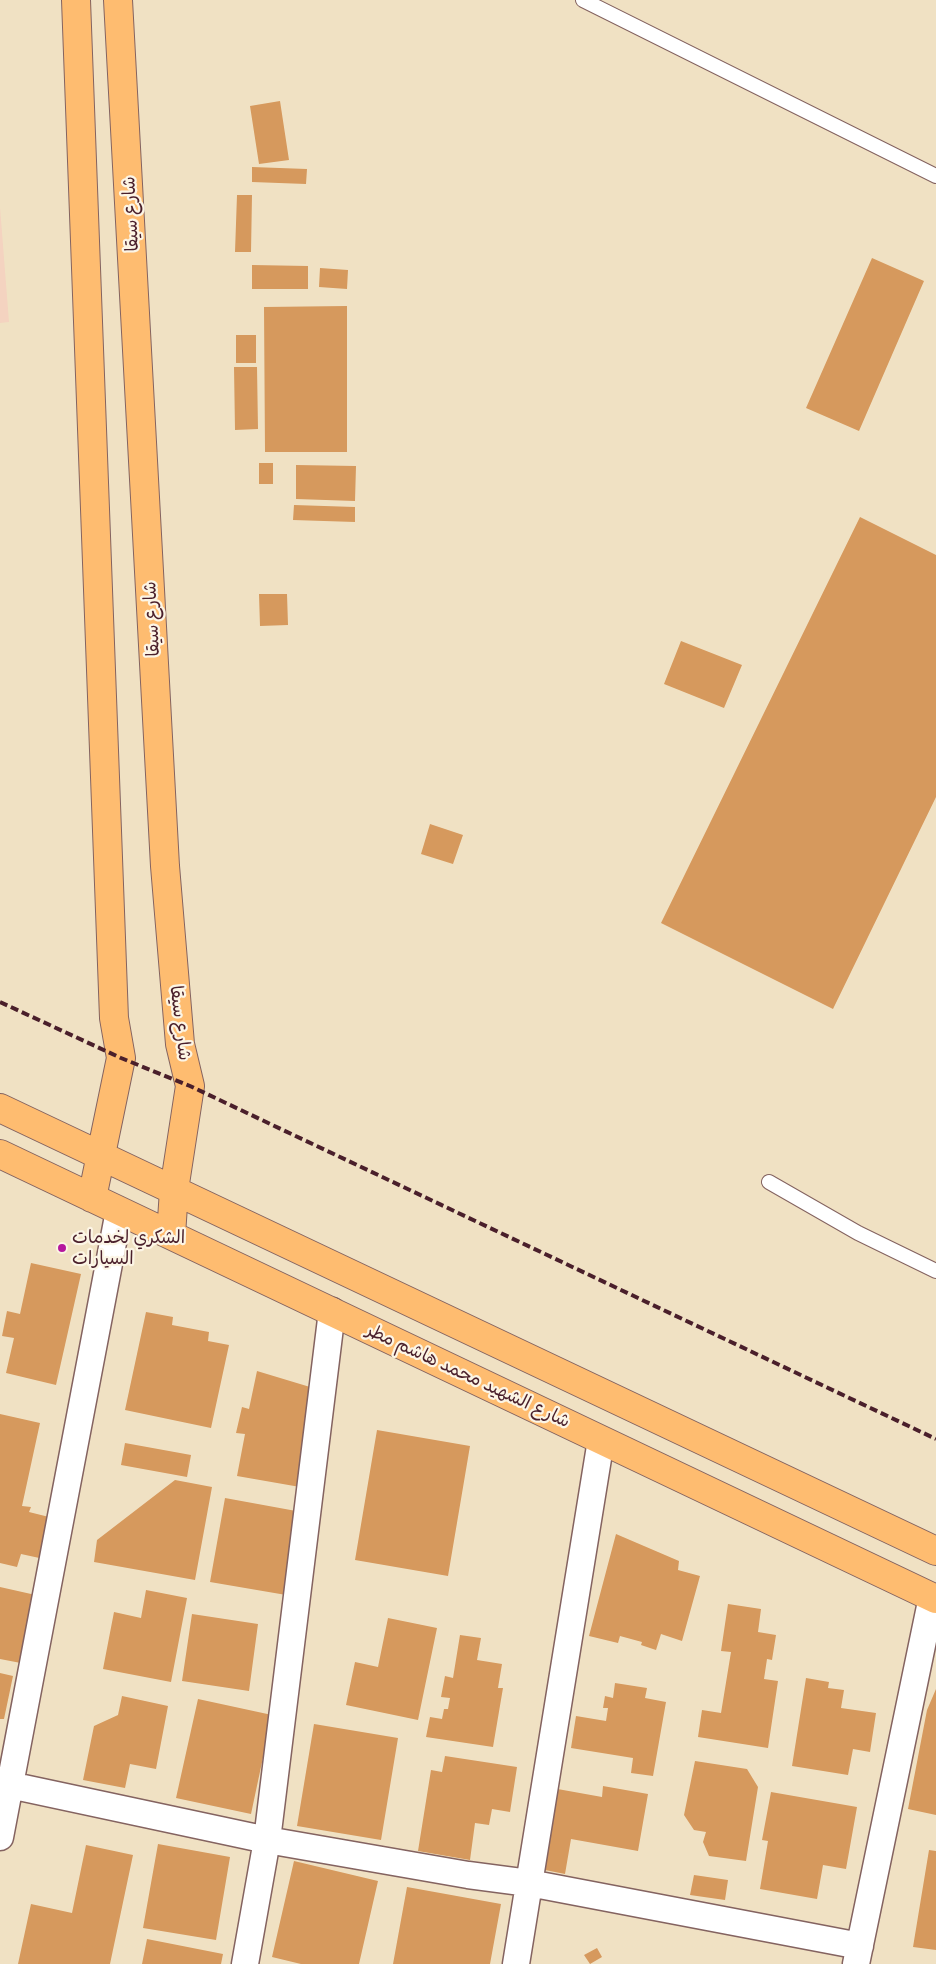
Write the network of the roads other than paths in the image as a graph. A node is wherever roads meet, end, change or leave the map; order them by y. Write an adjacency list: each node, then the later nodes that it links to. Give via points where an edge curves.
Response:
1 (76, 0): 7 (main road, via 114,1018 121,1058)
2 (118, 0): 9 (main road, شارع سيقا, via 165,866 180,1044 190,1086)
3 (583, 0): 4 (lane)
4 (936, 176)
5 (0, 1108): 7 (main road)
6 (0, 1154): 10 (main road, شارع الشهيد محمد هاشم مطر)
7 (100, 1155): 9 (main road); 10 (main road)
8 (769, 1182): 13 (lane, via 858,1233)
9 (174, 1190): 12 (main road, شارع سيقا); 16 (main road)
10 (92, 1198): 11 (main road, شارع الشهيد محمد هاشم مطر)
11 (119, 1210): 12 (main road, شارع الشهيد محمد هاشم مطر); 18 (street)
12 (171, 1235): 14 (main road, شارع الشهيد محمد هاشم مطر)
13 (936, 1271)
14 (332, 1312): 15 (main road, شارع الشهيد محمد هاشم مطر); 20 (street)
15 (601, 1440): 17 (main road, شارع الشهيد محمد هاشم مطر); 21 (street)
16 (936, 1552)
17 (934, 1598): 22 (street)
18 (4, 1784): 19 (street); 20 (street)
19 (0, 1837)
20 (267, 1840): 21 (street); 23 (street)
21 (529, 1883): 22 (street); 24 (street)
22 (858, 1955)
23 (245, 1964)
24 (516, 1964)

